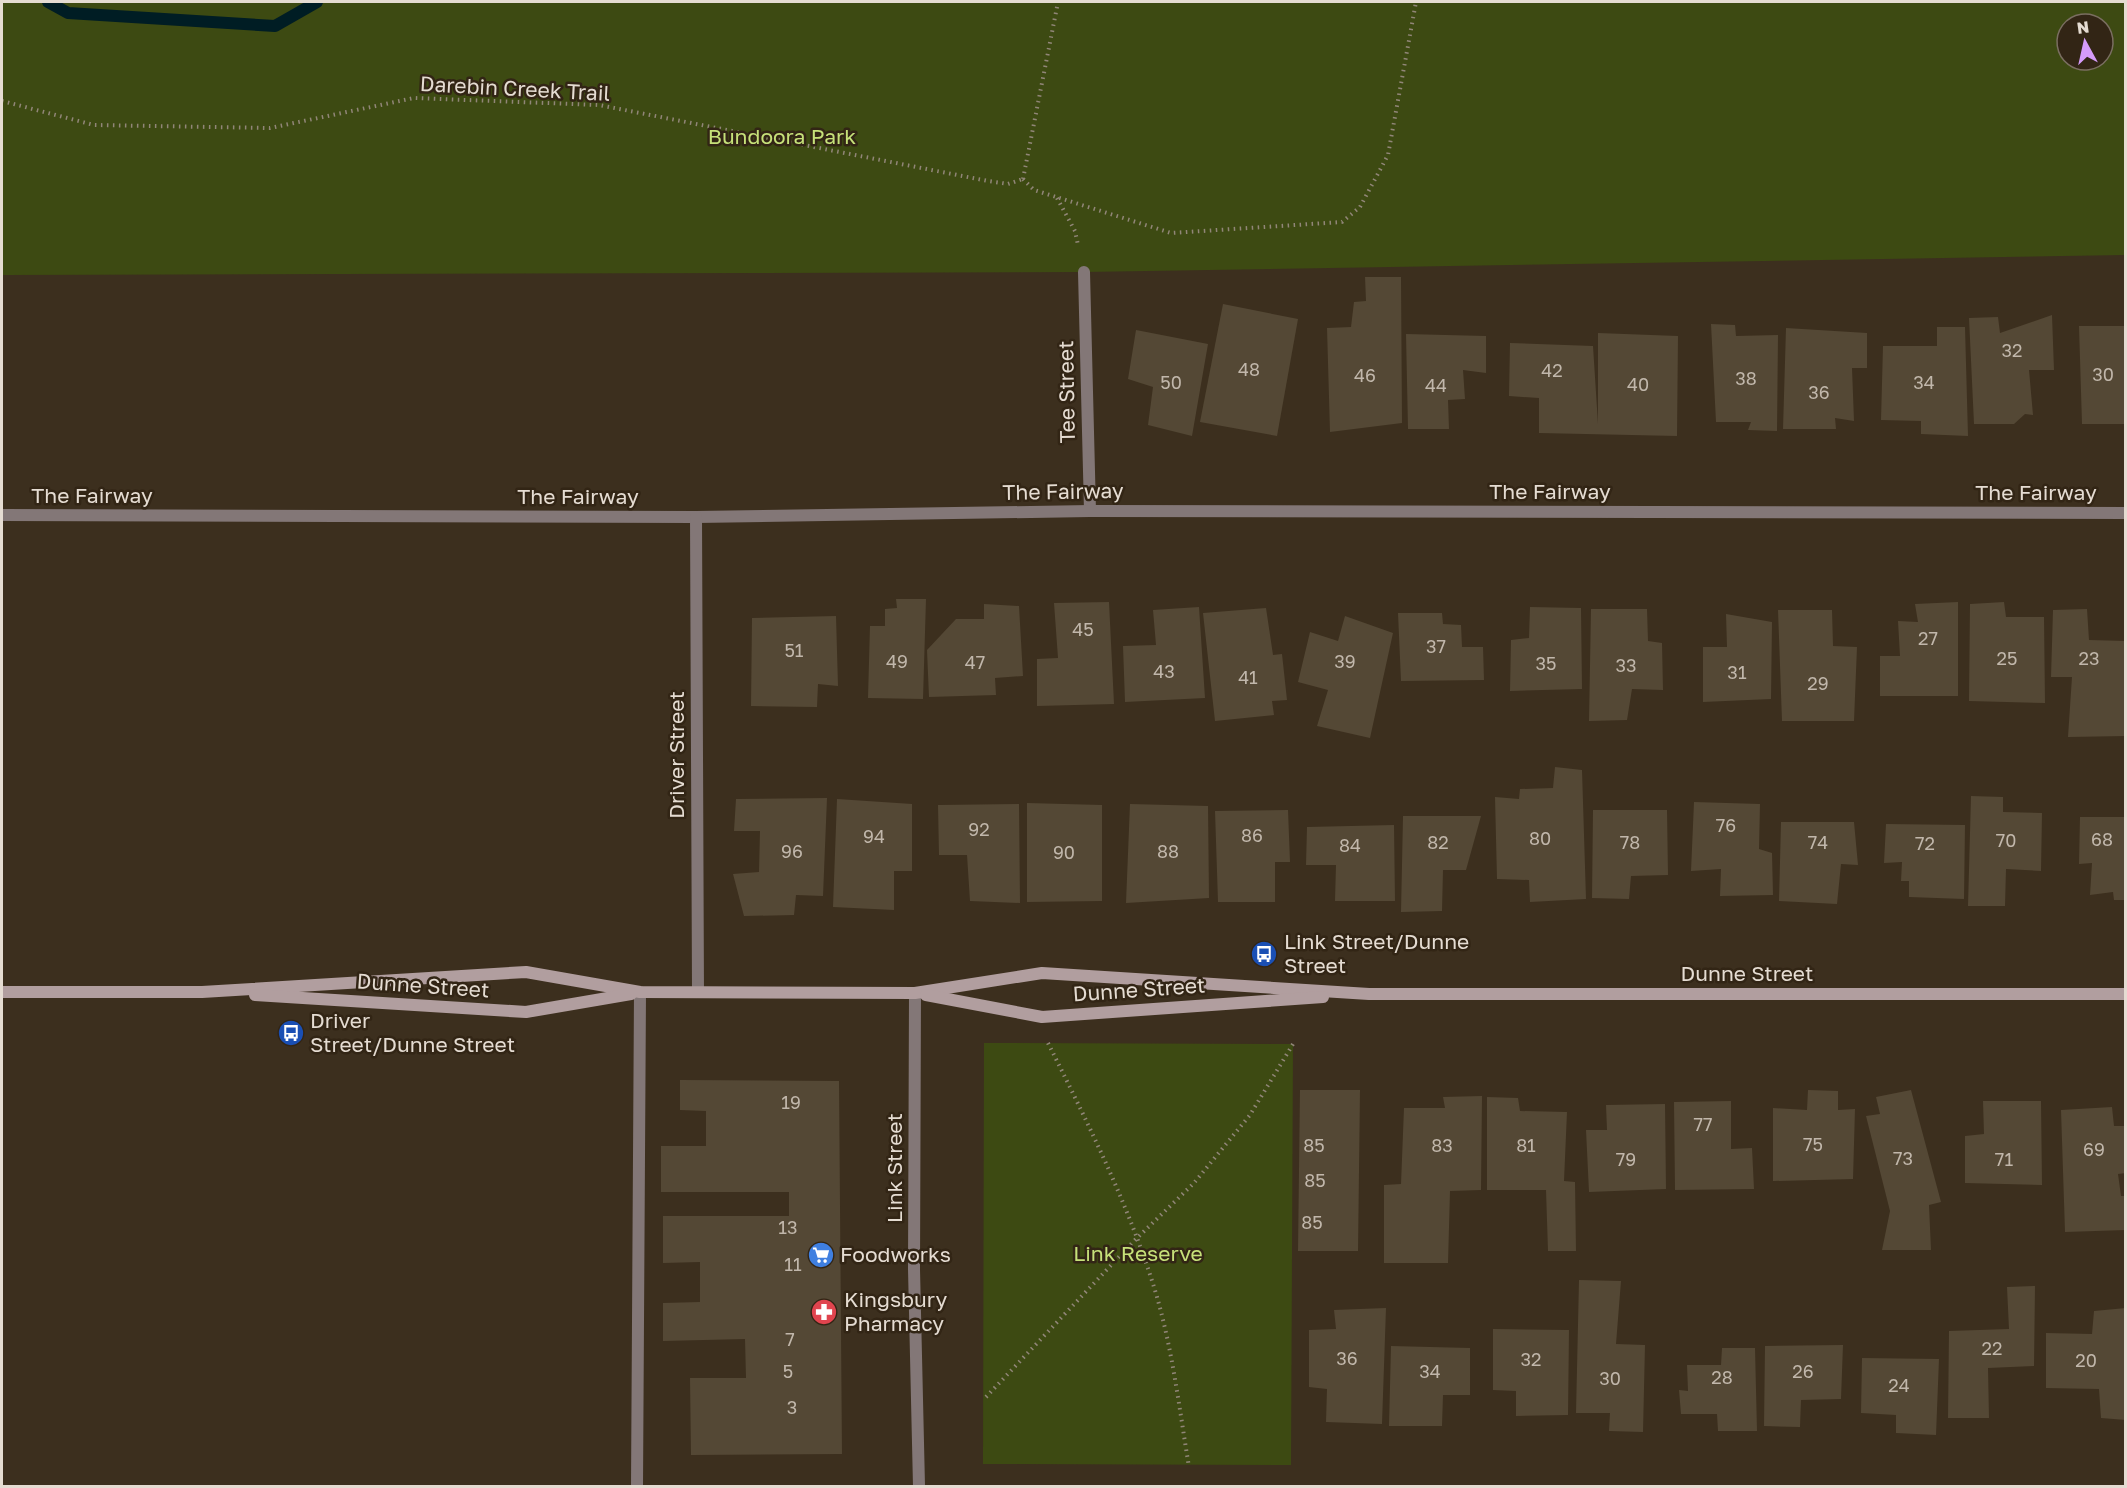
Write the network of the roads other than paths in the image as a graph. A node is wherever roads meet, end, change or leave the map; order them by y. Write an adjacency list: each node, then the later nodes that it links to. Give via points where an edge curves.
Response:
1 (1084, 272): 2 (street, Tee Street)
2 (1090, 511): 3 (street, The Fairway); 5 (street, The Fairway)
3 (2126, 513)
4 (2, 515): 5 (street, The Fairway)
5 (696, 517): 9 (street, Driver Street)
6 (2, 992): 7 (main road, Dunne Street)
7 (202, 992): 8 (main road, Dunne Street, via 526,972); 8 (main road, Dunne Street, via 526,1012)
8 (640, 992): 9 (main road, Dunne Street); 13 (street)
9 (698, 992): 10 (main road, Dunne Street)
10 (915, 993): 11 (main road, Dunne Street, via 1042,973); 11 (main road, Dunne Street, via 1042,1017); 14 (street, Link Street, via 914,1269)
11 (1369, 994): 12 (main road, Dunne Street)
12 (2126, 994)
13 (637, 1486)
14 (919, 1486)

